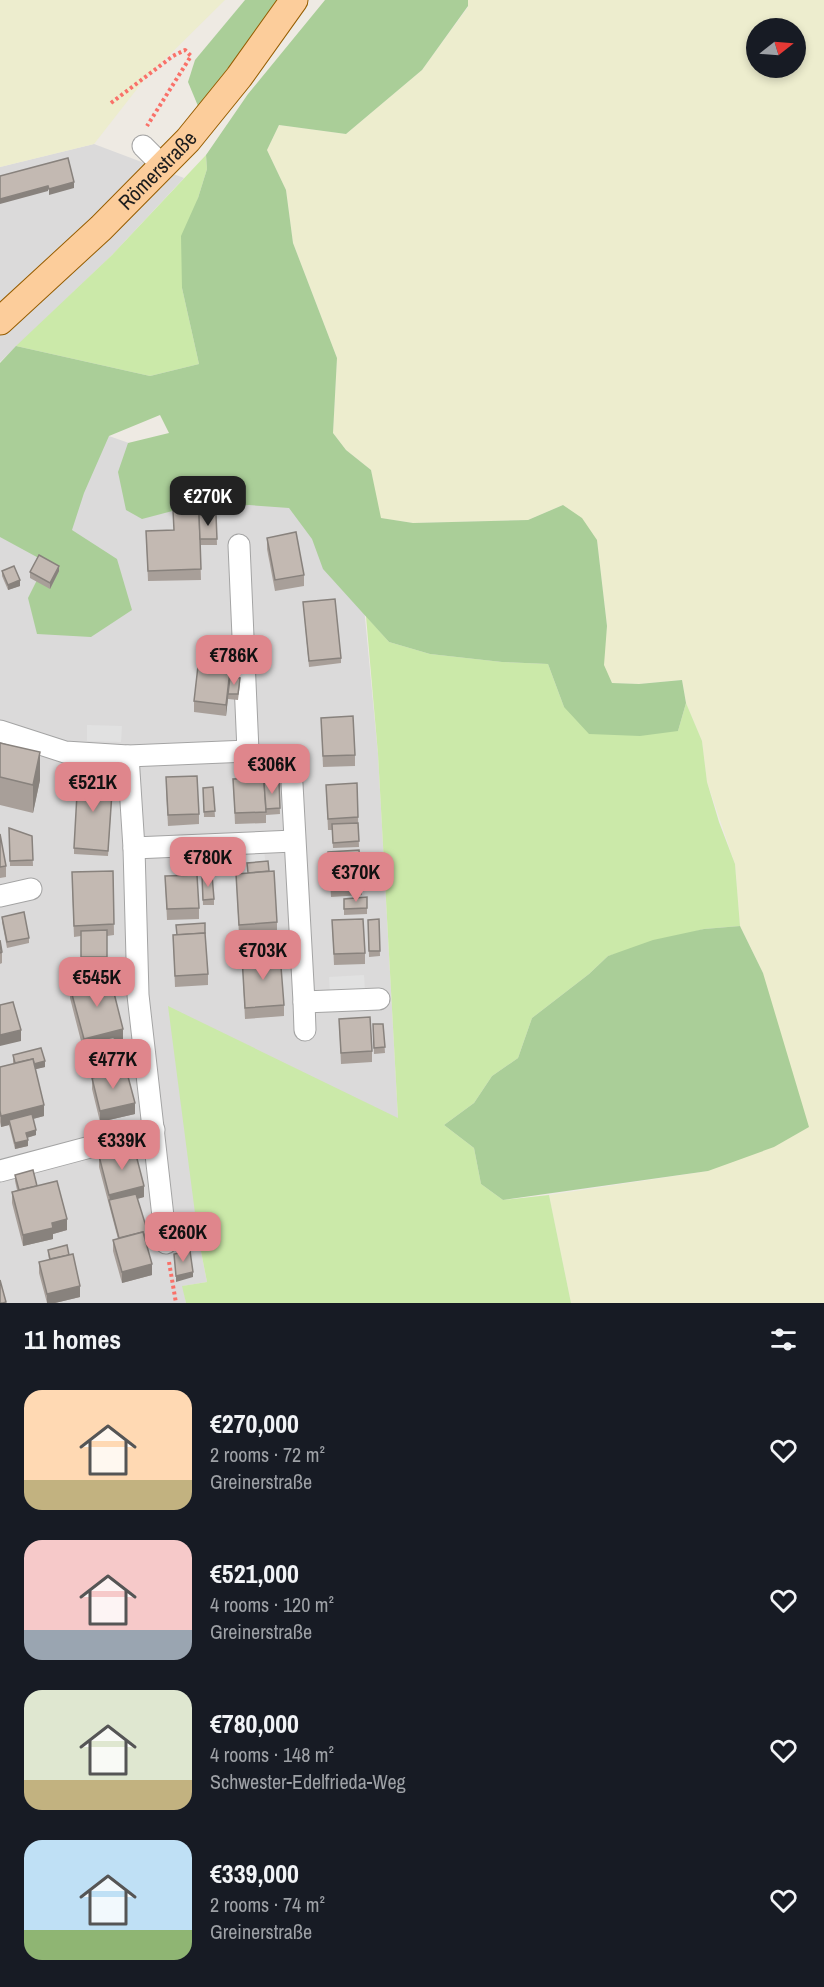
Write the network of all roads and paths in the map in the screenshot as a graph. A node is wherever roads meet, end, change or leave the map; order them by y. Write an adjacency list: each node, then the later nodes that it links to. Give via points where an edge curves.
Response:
1 (294, 0): 4 (main road, Römerstraße, via 239,77 188,140)
2 (111, 103): 3 (path, via 173,56 185,50 192,56 150,119 142,135)
3 (142, 146): 4 (street)
4 (162, 165): 5 (main road, Römerstraße, via 101,228)
5 (0, 321)
6 (239, 545): 8 (street, via 248,752)
7 (0, 731): 8 (street, via 65,752)
8 (128, 756): 11 (street)
9 (292, 784): 10 (street)
10 (294, 841): 11 (street); 15 (street)
11 (134, 848): 17 (street, via 138,995)
12 (31, 889): 13 (street)
13 (0, 896)
14 (379, 999): 15 (street)
15 (304, 1002): 16 (street)
16 (306, 1030)
17 (154, 1130): 18 (street); 19 (street)
18 (0, 1171)
19 (166, 1243): 20 (path)
20 (176, 1303)

